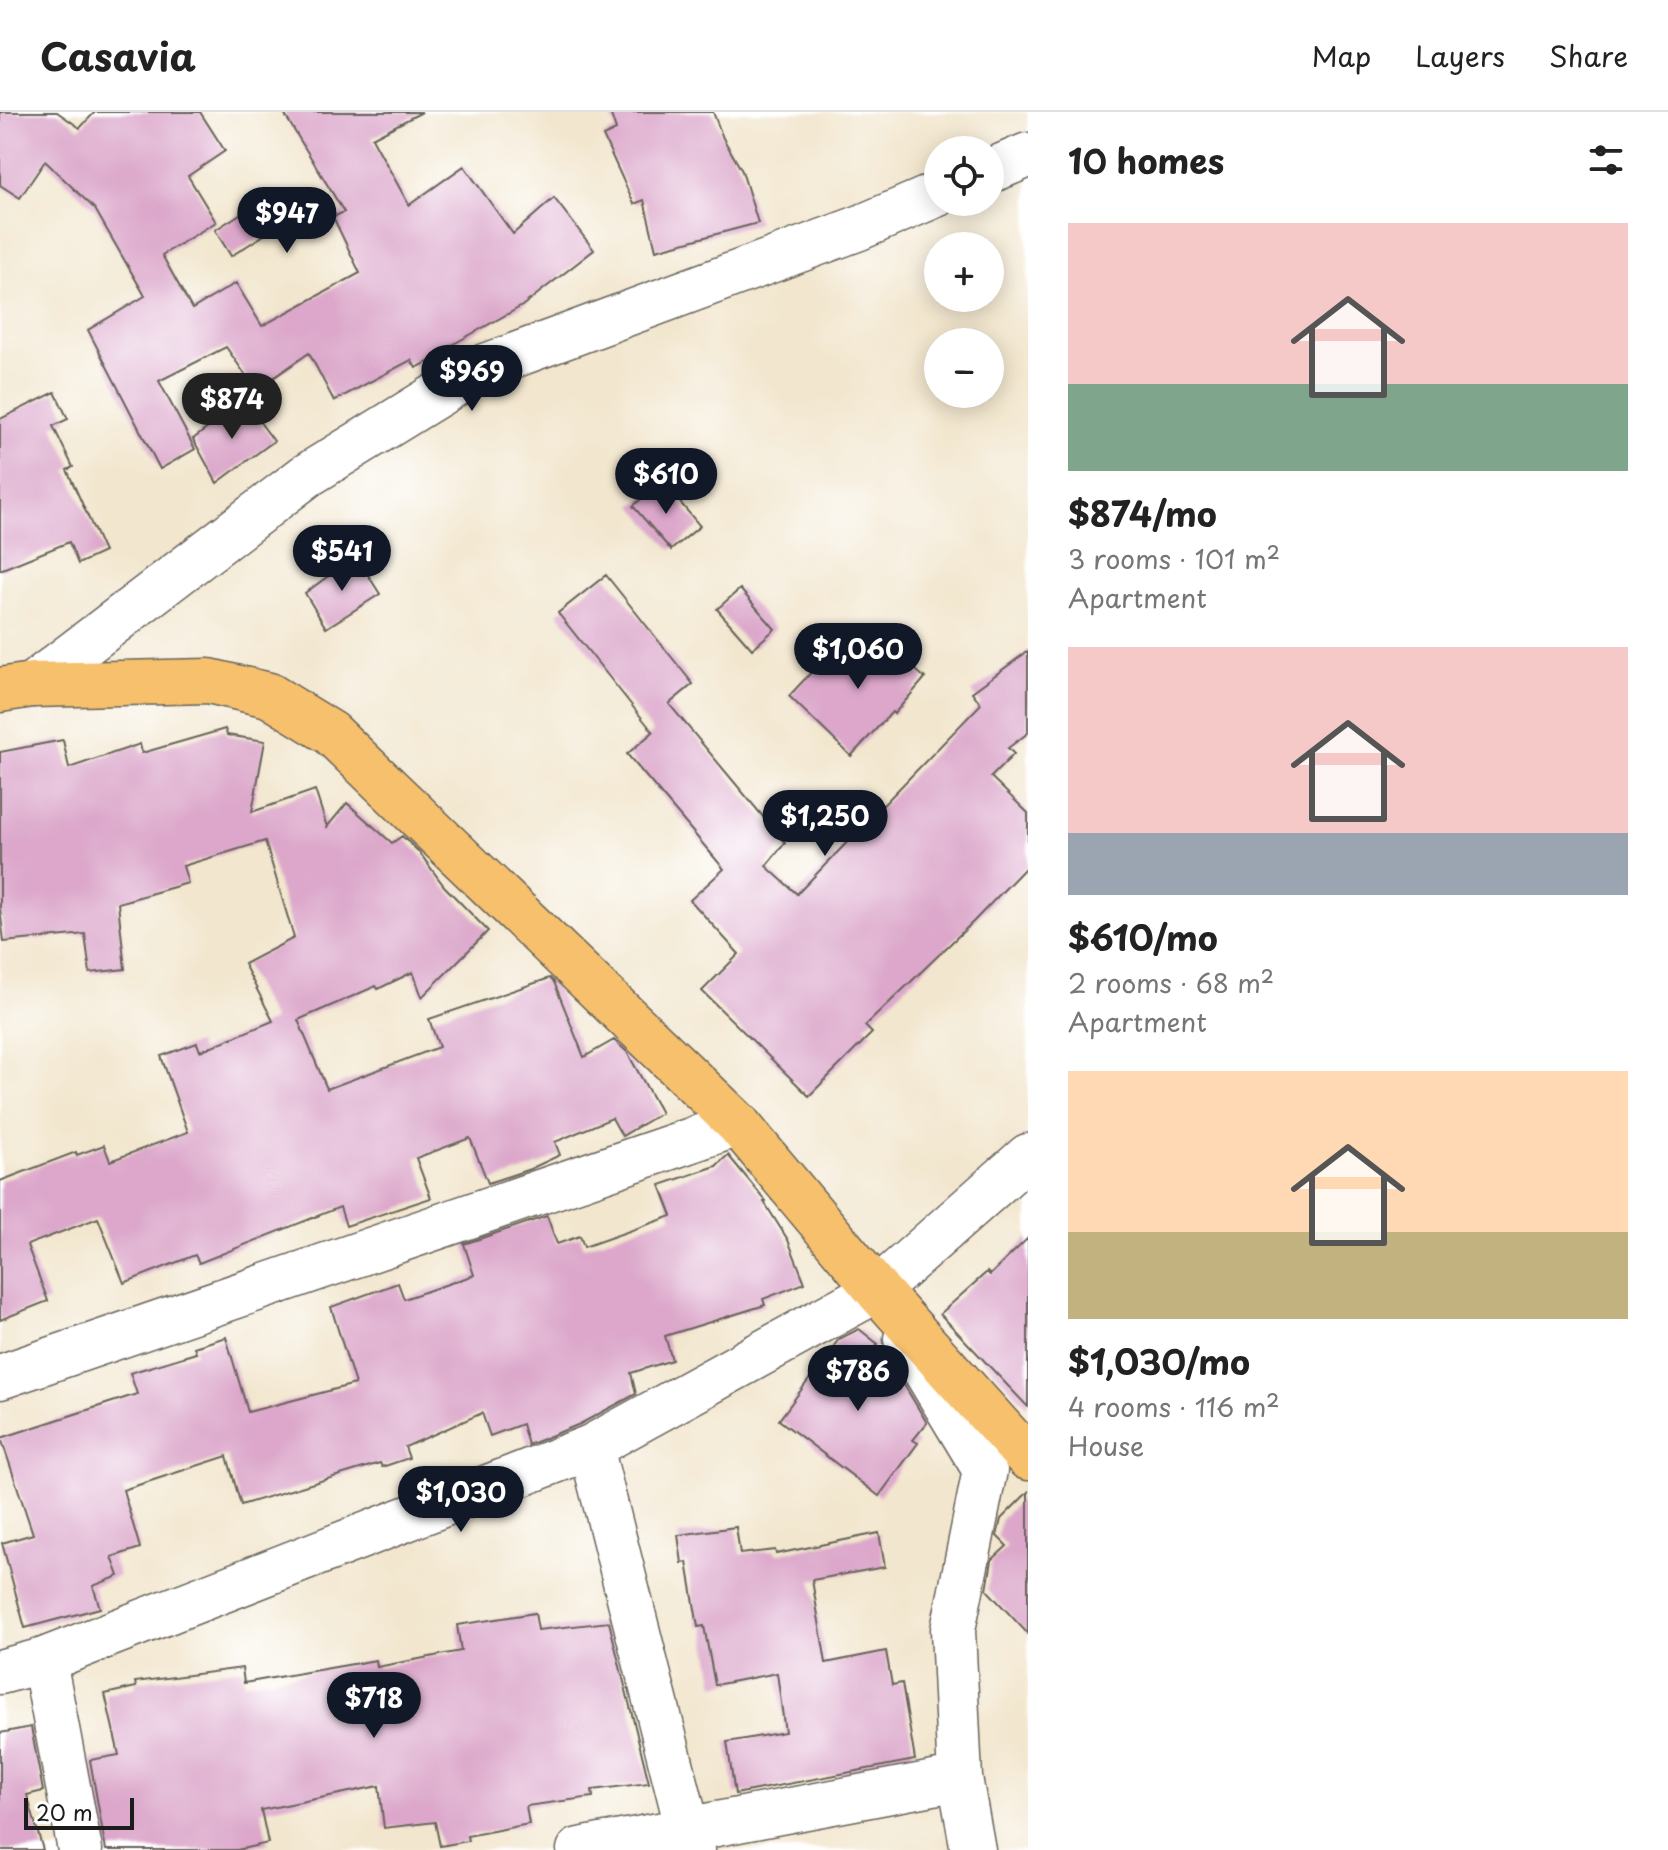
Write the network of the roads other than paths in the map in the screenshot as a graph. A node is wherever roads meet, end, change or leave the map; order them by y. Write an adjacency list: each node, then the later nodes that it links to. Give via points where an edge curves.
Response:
1 (1028, 155): 2 (street)
2 (1004, 165)
3 (924, 200): 4 (street, via 483,367 306,476)
4 (16, 687): 5 (main road, via 209,681 269,695 331,733)
5 (738, 1124): 7 (main road); 8 (street)
6 (1028, 1156): 7 (street)
7 (877, 1290): 9 (street); 10 (main road); 13 (street, via 985,1470 953,1630)
8 (0, 1377)
9 (591, 1447): 11 (street); 14 (street)
10 (1028, 1458)
11 (44, 1660): 12 (street); 15 (street)
12 (0, 1672)
13 (960, 1778): 14 (street); 17 (street)
14 (692, 1840): 16 (street)
15 (80, 1850)
16 (579, 1850)
17 (973, 1850)

